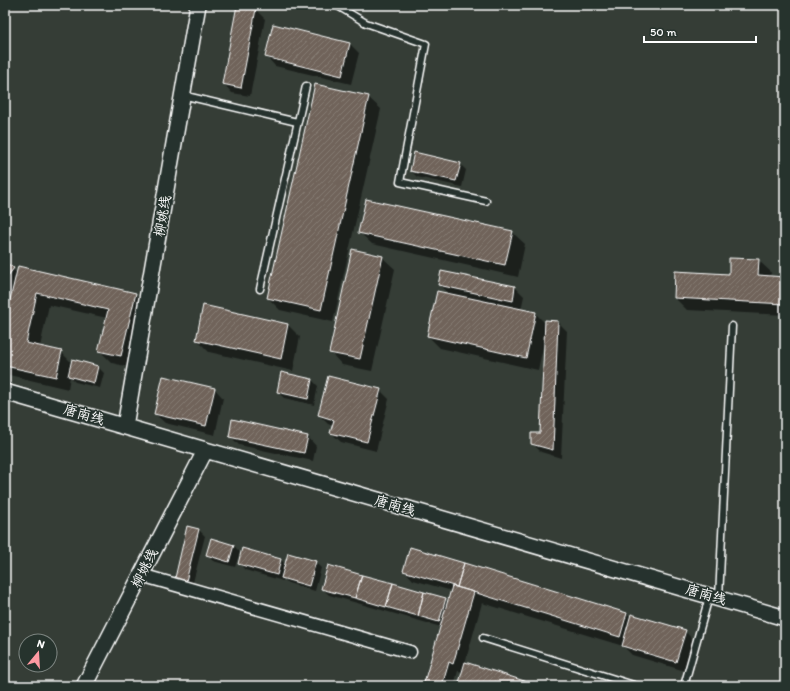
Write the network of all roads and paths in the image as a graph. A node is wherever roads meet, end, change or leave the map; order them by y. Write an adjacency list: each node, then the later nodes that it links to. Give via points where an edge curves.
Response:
1 (198, 5): 4 (street, 柳姚线)
2 (336, 5): 6 (lane, via 366,23 426,44 400,182)
3 (306, 86): 5 (lane)
4 (182, 95): 5 (lane); 10 (street, 柳姚线)
5 (297, 122): 7 (lane)
6 (486, 201)
7 (260, 289)
8 (732, 326): 13 (lane)
9 (5, 392): 10 (street, 唐南线)
10 (125, 426): 11 (street, 唐南线)
11 (205, 450): 12 (street, 柳姚线); 13 (street, 唐南线)
12 (141, 575): 16 (street); 17 (street, 柳姚线)
13 (715, 597): 14 (street, 唐南线); 19 (lane)
14 (785, 618)
15 (483, 638): 18 (lane)
16 (410, 652)
17 (84, 686)
18 (637, 686)
19 (685, 686)

